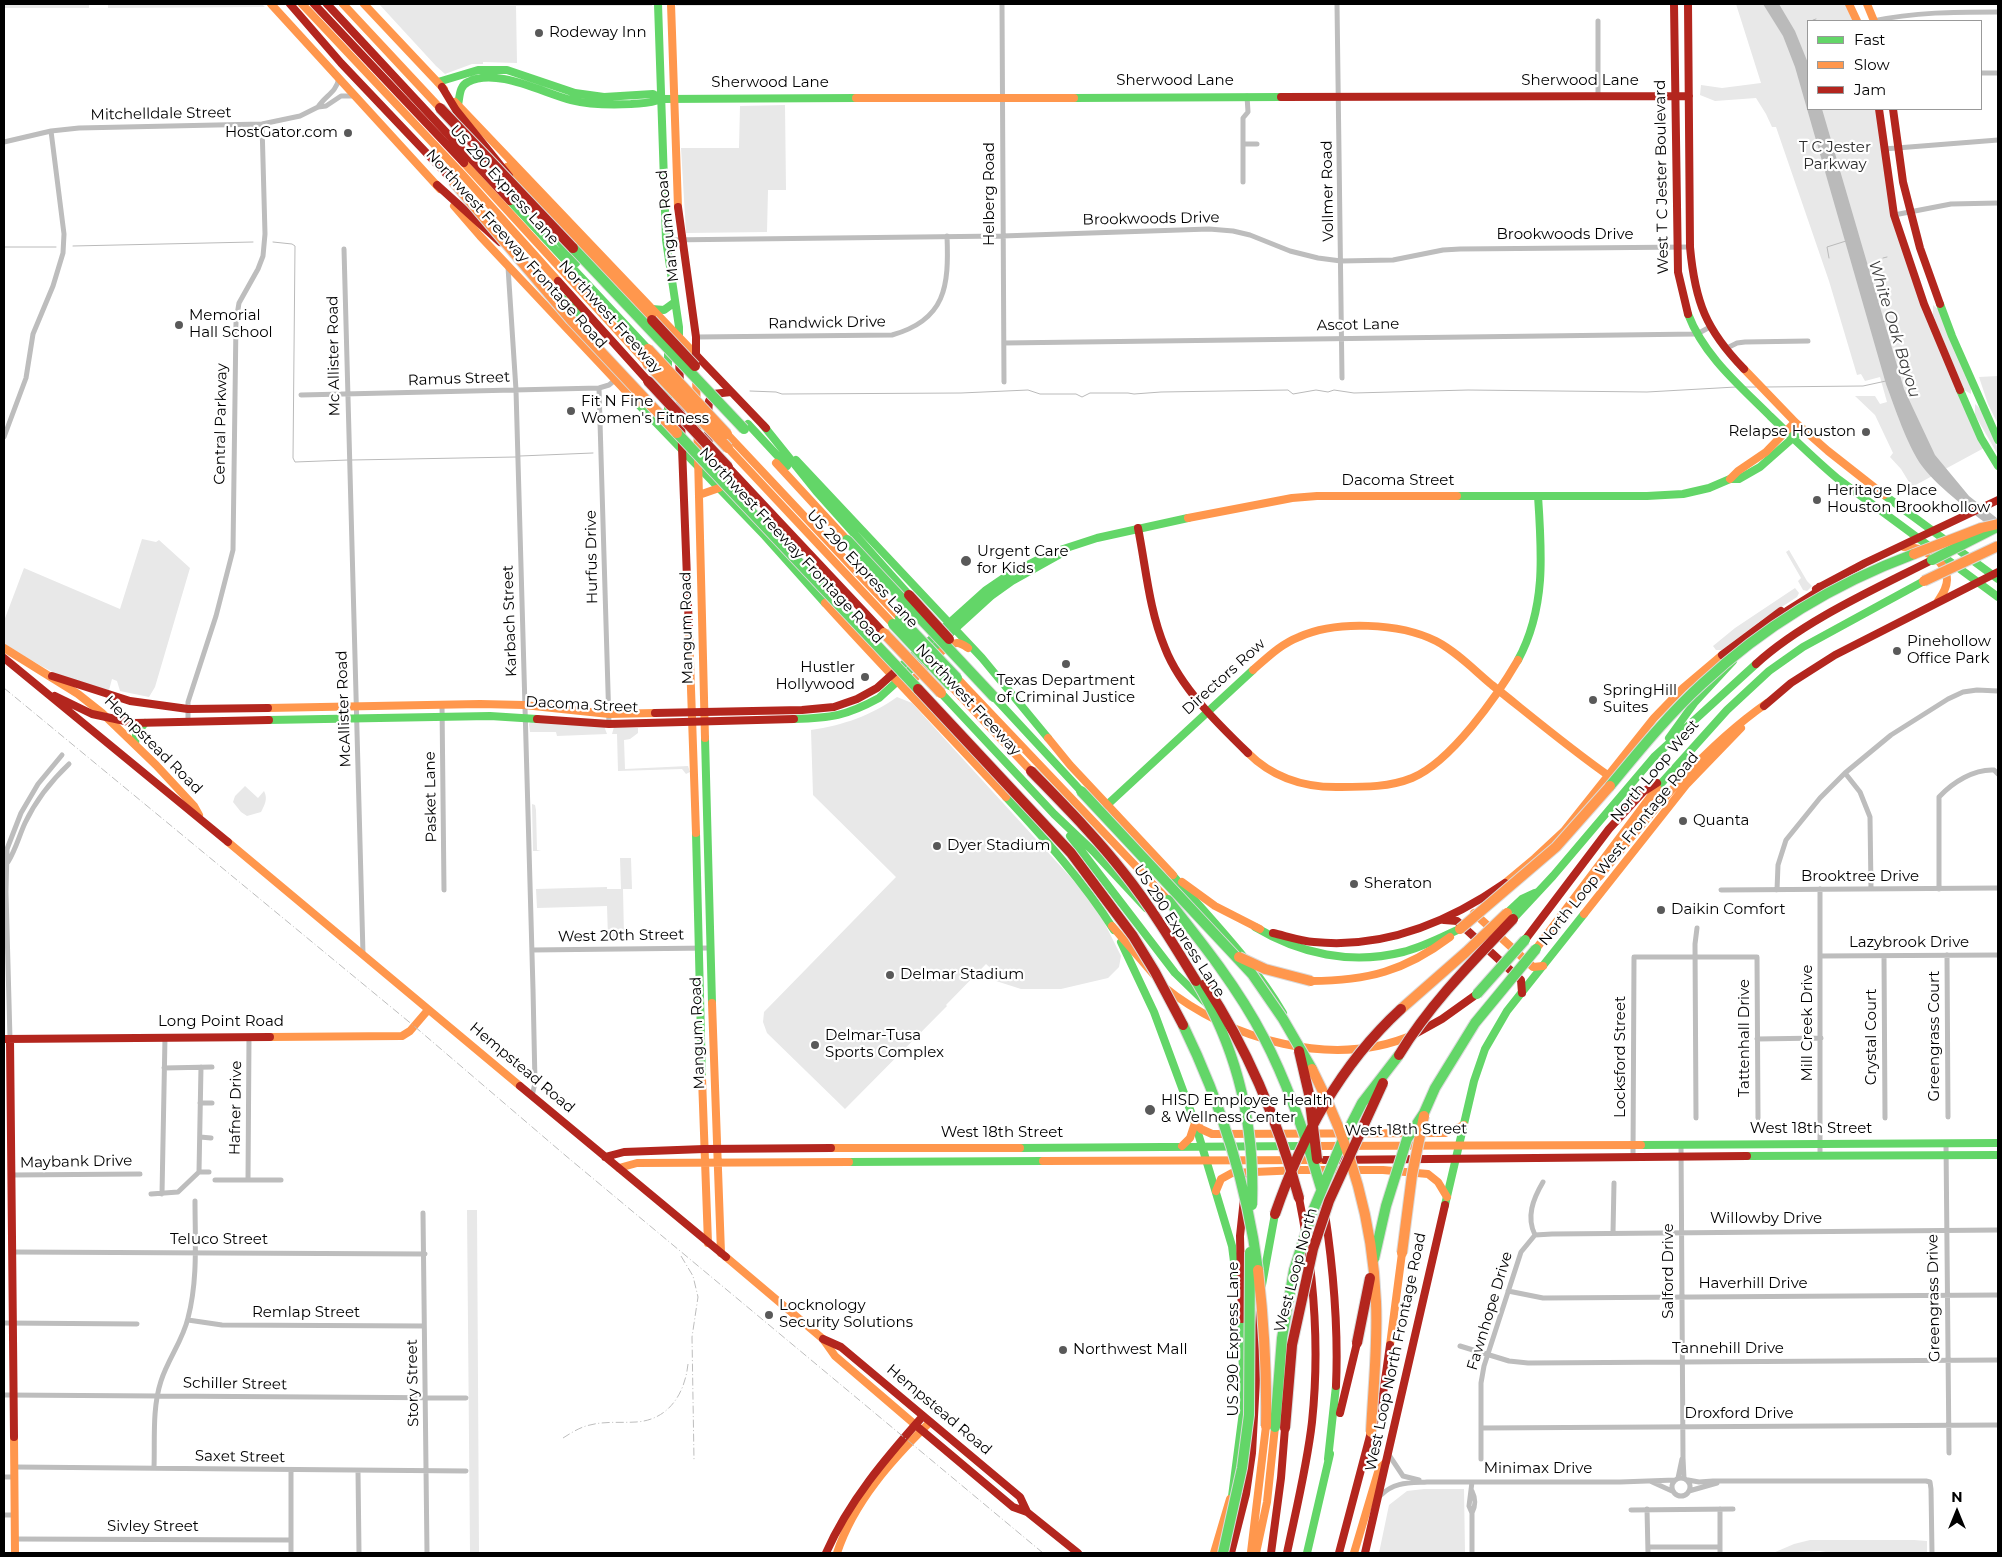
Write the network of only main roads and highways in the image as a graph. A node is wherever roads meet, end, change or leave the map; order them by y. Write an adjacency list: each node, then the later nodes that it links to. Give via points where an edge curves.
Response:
1 (271, 4): 29 (main road, Northwest Freeway Frontage Road)
2 (290, 4): 165 (main road, bridge, via 453,181 571,320 1071,853 1130,931 1165,989 1194,1047 1240,1177 1263,1306)
3 (302, 4): 36 (main road, Northwest Freeway, via 462,174)
4 (314, 4): 70 (main road, US 290 Express Lane, bridge, via 647,363)
5 (328, 4): 30 (main road, Northwest Freeway)
6 (343, 4): 60 (main road, bridge)
7 (364, 4): 18 (main road)
8 (658, 4): 16 (main road, Mangum Road)
9 (671, 4): 17 (main road, Mangum Road)
10 (1674, 4): 19 (main road, West T C Jester Boulevard)
11 (1688, 4): 20 (main road, West T C Jester Boulevard)
12 (1849, 4): 14 (main road)
13 (1867, 4): 15 (main road)
14 (1857, 20)
15 (1873, 20)
16 (660, 27): 17 (main road); 21 (main road, Mangum Road)
17 (671, 28): 22 (main road, Mangum Road)
18 (440, 85): 21 (main road, Sherwood Lane, via 478,70 507,70 575,93 604,97 653,94); 23 (main road); 26 (main road, via 456,110)
19 (1674, 96): 20 (main road, Sherwood Lane); 22 (main road, Sherwood Lane); 45 (main road, West T C Jester Boulevard, via 1676,247 1688,315 1716,362)
20 (1689, 96): 44 (main road, West T C Jester Boulevard, via 1690,247 1698,297 1710,327 1725,349)
21 (661, 99): 22 (main road, Sherwood Lane); 23 (main road, Sherwood Lane, via 653,103 598,104 572,100 502,78 480,78 467,82 461,88); 27 (main road, Mangum Road)
22 (674, 99): 28 (main road, Mangum Road)
23 (458, 105): 34 (main road)
24 (1879, 110): 33 (main road, via 1894,215)
25 (1893, 110): 31 (main road, via 1910,212)
26 (486, 145): 30 (main road, via 584,274); 60 (main road, bridge, via 796,476 841,528)
27 (663, 171): 28 (main road); 32 (main road, Mangum Road, via 666,240)
28 (676, 171): 38 (main road, Mangum Road)
29 (437, 185): 36 (main road); 42 (main road, Northwest Freeway Frontage Road, via 508,266)
30 (590, 287): 70 (main road, Northwest Freeway, bridge)
31 (1938, 299): 33 (main road); 40 (main road)
32 (675, 302): 34 (main road, via 664,310); 37 (main road, Mangum Road)
33 (1924, 304): 41 (main road)
34 (652, 309): 35 (main road)
35 (664, 323): 37 (main road); 42 (main road, via 668,343 668,410 663,417)
36 (602, 332): 97 (main road, Northwest Freeway, bridge)
37 (679, 339): 38 (main road); 47 (main road, Mangum Road)
38 (696, 356): 39 (main road); 49 (main road, Mangum Road)
39 (731, 392): 43 (main road); 51 (main road, via 713,394 708,404 710,472)
40 (1979, 398): 41 (main road); 46 (main road)
41 (1966, 403): 48 (main road)
42 (646, 411): 47 (main road, Northwest Freeway Frontage Road)
43 (763, 425): 71 (main road); 81 (main road, bridge, via 861,542 935,622)
44 (1799, 425): 45 (main road, Dacoma Street); 50 (main road, West T C Jester Boulevard)
45 (1790, 435): 52 (main road, West T C Jester Boulevard); 54 (main road, Dacoma Street, via 1734,472 1730,479 1709,488 1667,496)
46 (1998, 440)
47 (680, 448): 49 (main road, Northwest Freeway Frontage Road); 62 (main road, Mangum Road)
48 (1998, 466)
49 (698, 468): 51 (main road, Northwest Freeway Frontage Road); 53 (main road, Mangum Road)
50 (1863, 479): 52 (main road); 58 (main road, West T C Jester Boulevard)
51 (716, 485): 53 (main road); 78 (main road, Northwest Freeway Frontage Road)
52 (1854, 491): 59 (main road, West T C Jester Boulevard)
53 (699, 494): 61 (main road, Mangum Road)
54 (1538, 496): 57 (main road, Dacoma Street, via 1292,498); 80 (main road, via 1540,572 1535,620 1518,661)
55 (1998, 500): 58 (main road)
56 (1998, 525): 91 (main road, North Loop West, bridge, via 1820,619 1766,655); 109 (main road, bridge, via 1981,528 1884,565 1823,595 1749,644 1664,722 1556,846)
57 (1138, 528): 71 (main road, Dacoma Street, via 1051,553 986,590); 83 (main road, via 1160,635 1171,662 1192,694)
58 (1934, 530): 59 (main road); 65 (main road, West T C Jester Boulevard)
59 (1920, 538): 64 (main road); 66 (main road, West T C Jester Boulevard)
60 (846, 540): 81 (main road, bridge)
61 (701, 543): 62 (main road); 72 (main road, Mangum Road)
62 (685, 544): 73 (main road, Mangum Road)
63 (1998, 546): 93 (main road, North Loop West, bridge, via 1852,618 1803,647 1769,671 1727,710)
64 (1901, 547): 67 (main road); 69 (main road, via 1916,547 1944,568 1946,588)
65 (1996, 576): 66 (main road, North Loop West Frontage Road)
66 (1979, 582): 68 (main road, West T C Jester Boulevard); 69 (main road, North Loop West Frontage Road)
67 (1819, 587): 91 (main road, via 1753,639 1695,702); 92 (main road, via 1760,625 1707,666 1640,735)
68 (1998, 597)
69 (1937, 602): 82 (main road, North Loop West Frontage Road, via 1828,659)
70 (897, 621): 103 (main road, Northwest Freeway, bridge, via 957,678); 121 (main road, US 290 Express Lane, bridge, via 1140,893 1203,991 1227,1039 1242,1086)
71 (951, 626): 75 (main road); 78 (main road, Dacoma Street)
72 (701, 629): 73 (main road); 86 (main road, Mangum Road)
73 (688, 630): 85 (main road, Mangum Road)
74 (4, 648): 77 (main road, Hempstead Road)
75 (977, 652): 89 (main road, via 954,643 913,680 913,691); 96 (main road, via 1041,733)
76 (4, 658): 79 (main road, Hempstead Road)
77 (52, 676): 84 (main road, Hempstead Road); 87 (main road, Dacoma Street, via 130,701 188,709 524,705)
78 (894, 679): 86 (main road, Dacoma Street, via 879,698 857,710 829,718); 89 (main road, Northwest Freeway Frontage Road)
79 (42, 689): 84 (main road, Dacoma Street); 98 (main road, Hempstead Road)
80 (1497, 690): 83 (main road, Directors Row, via 1454,653 1420,634 1395,628 1343,628 1307,633 1275,650); 83 (main road, via 1434,765 1418,775 1384,786 1308,786 1285,780 1269,772 1246,752); 92 (main road, Directors Row)
81 (994, 697): 167 (main road, bridge, via 1244,965 1308,1058 1349,1155 1367,1226 1376,1315)
82 (1767, 703): 102 (main road, via 1750,714 1702,758 1600,876); 110 (main road, North Loop West Frontage Road, via 1686,785)
83 (1208, 711): 96 (main road, Directors Row)
84 (107, 718): 88 (main road, Dacoma Street); 90 (main road, Hempstead Road)
85 (691, 718): 86 (main road, Dacoma Street); 87 (main road, Dacoma Street); 94 (main road, Mangum Road)
86 (704, 718): 95 (main road, Mangum Road)
87 (609, 719): 88 (main road, Dacoma Street, via 442,717)
88 (145, 723): 90 (main road, via 136,734)
89 (944, 730): 107 (main road, Northwest Freeway Frontage Road, via 1078,878)
90 (135, 744): 98 (main road, Hempstead Road, via 194,806)
91 (1654, 757): 105 (main road, North Loop West, via 1540,890)
92 (1609, 776): 104 (main road, via 1564,831 1514,875)
93 (1666, 776): 102 (main road, North Loop West); 113 (main road, bridge, via 1643,792 1609,830 1525,940 1477,994 1449,1015 1404,1038 1377,1046 1333,1050 1268,1040)
94 (695, 799): 95 (main road); 100 (main road, Mangum Road)
95 (706, 799): 99 (main road, Mangum Road)
96 (1107, 805): 101 (main road)
97 (1054, 814): 113 (main road, via 1175,973 1206,1005); 184 (main road, Northwest Freeway, bridge, via 1157,920 1186,956 1239,1038 1277,1122 1299,1198 1316,1313 1316,1370 1308,1456)
98 (201, 819): 112 (main road, Hempstead Road)
99 (708, 871): 100 (main road); 115 (main road, Mangum Road)
100 (696, 872): 116 (main road, Mangum Road)
101 (1170, 872): 108 (main road, via 1216,906); 156 (main road, bridge, via 1246,956 1286,1018 1297,1042 1309,1094)
102 (1580, 890): 118 (main road, North Loop West, bridge, via 1475,1023 1435,1088)
103 (1168, 900): 109 (main road, bridge, via 1243,959 1311,981 1355,980 1380,975 1434,950); 156 (main road, bridge, via 1237,993 1263,1037 1293,1101)
104 (1476, 902): 106 (main road); 110 (main road, via 1473,912 1533,967)
105 (1510, 916): 117 (main road, North Loop West, bridge, via 1416,1027); 180 (main road, bridge, via 1388,1020 1359,1052 1335,1084 1299,1150 1275,1214 1264,1270 1252,1452 1246,1494)
106 (1439, 921): 108 (main road, via 1394,937 1371,941 1316,942); 111 (main road, via 1457,921 1521,980)
107 (1112, 926): 113 (main road, via 1164,987 1211,1017); 119 (main road, Northwest Freeway Frontage Road, via 1143,986)
108 (1255, 927): 109 (main road, via 1295,948 1361,957 1402,952)
109 (1460, 929)
110 (1544, 966): 111 (main road, North Loop West Frontage Road)
111 (1522, 993): 120 (main road, North Loop West Frontage Road, via 1487,1045 1474,1081)
112 (428, 1010): 114 (main road, Long Point Road, via 402,1036); 141 (main road, Hempstead Road)
113 (1248, 1032)
114 (7, 1039): 161 (main road, via 12,1175)
115 (714, 1065): 116 (main road); 136 (main road, Mangum Road)
116 (702, 1066): 135 (main road, Mangum Road)
117 (1392, 1066): 165 (main road, West Loop North, bridge, via 1329,1201 1313,1249)
118 (1424, 1113): 167 (main road, bridge, via 1412,1175 1388,1370); 169 (main road, bridge, via 1407,1139 1386,1206 1357,1344)
119 (1195, 1123): 120 (main road, via 1212,1134 1445,1133); 127 (main road, via 1190,1138); 128 (main road, Northwest Freeway Frontage Road)
120 (1464, 1125): 124 (main road, North Loop West Frontage Road)
121 (1250, 1141): 160 (main road, bridge, via 1240,1236); 179 (main road, US 290 Express Lane, bridge, via 1253,1167 1249,1413 1238,1493)
122 (1998, 1142): 123 (main road, West 18th Street)
123 (1884, 1143): 125 (main road, West 18th Street); 140 (main road)
124 (1459, 1144): 126 (main road, West 18th Street); 128 (main road, West 18th Street); 142 (main road, North Loop West Frontage Road)
125 (1750, 1144): 126 (main road, West 18th Street); 139 (main road)
126 (1514, 1145): 143 (main road)
127 (1182, 1146): 128 (main road, West 18th Street); 134 (main road, West 18th Street)
128 (1202, 1146): 148 (main road, Northwest Freeway Frontage Road)
129 (933, 1147): 130 (main road, West 18th Street); 132 (main road, West 18th Street); 145 (main road)
130 (1006, 1147): 133 (main road, West 18th Street); 146 (main road)
131 (805, 1148): 132 (main road, West 18th Street); 136 (main road, West 18th Street); 149 (main road)
132 (860, 1148): 150 (main road)
133 (1064, 1148): 134 (main road, West 18th Street); 147 (main road)
134 (1128, 1148): 144 (main road)
135 (704, 1149): 136 (main road, West 18th Street); 137 (main road, West 18th Street); 152 (main road, Mangum Road)
136 (716, 1149): 153 (main road, Mangum Road)
137 (659, 1151): 141 (main road, West 18th Street, via 624,1152); 151 (main road)
138 (1998, 1155): 140 (main road, West 18th Street)
139 (1750, 1156): 140 (main road, West 18th Street); 143 (main road, West 18th Street)
140 (1884, 1156)
141 (605, 1157): 154 (main road, Hempstead Road)
142 (1457, 1158): 143 (main road, West 18th Street); 148 (main road, West 18th Street); 157 (main road, West Loop North Frontage Road)
143 (1511, 1158)
144 (1128, 1160): 147 (main road, West 18th Street); 148 (main road, West 18th Street)
145 (934, 1161): 146 (main road, West 18th Street); 150 (main road, West 18th Street)
146 (1006, 1161): 147 (main road, West 18th Street)
147 (1064, 1161)
148 (1206, 1161): 155 (main road)
149 (806, 1162): 150 (main road, West 18th Street); 153 (main road, West 18th Street)
150 (860, 1162)
151 (661, 1163): 152 (main road, West 18th Street); 154 (main road, West 18th Street)
152 (704, 1163): 153 (main road, West 18th Street); 158 (main road, Mangum Road)
153 (718, 1163): 159 (main road, Mangum Road)
154 (619, 1168): 158 (main road, Hempstead Road)
155 (1216, 1192): 157 (main road, via 1222,1179 1232,1173 1384,1170 1430,1174); 160 (main road, via 1232,1246)
156 (1322, 1193): 169 (main road, via 1337,1326 1336,1396)
157 (1447, 1197): 168 (main road, West Loop North Frontage Road)
158 (708, 1242): 159 (main road, Hempstead Road)
159 (721, 1253): 162 (main road, Hempstead Road)
160 (1242, 1319): 171 (main road, via 1244,1404)
161 (8, 1323): 163 (main road)
162 (823, 1339): 164 (main road, Hempstead Road, via 841,1347); 166 (main road, Hempstead Road, via 835,1356)
163 (8, 1394): 170 (main road)
164 (927, 1419): 166 (main road); 172 (main road, Hempstead Road, via 1020,1498)
165 (1275, 1427): 181 (main road, via 1264,1460); 182 (main road, via 1267,1502); 183 (main road, West Loop North, via 1281,1478)
166 (918, 1428): 172 (main road, Hempstead Road, via 1013,1507); 175 (main road, via 853,1501); 176 (main road, via 854,1514)
167 (1371, 1432): 186 (main road)
168 (1387, 1457): 187 (main road, via 1380,1469); 188 (main road, West Loop North Frontage Road)
169 (1328, 1459): 185 (main road)
170 (11, 1474): 173 (main road)
171 (1232, 1492): 178 (main road); 180 (main road)
172 (1027, 1512): 177 (main road, Hempstead Road)
173 (8, 1515): 174 (main road, via 15,1539)
174 (15, 1553)
175 (826, 1553)
176 (837, 1553)
177 (1078, 1553)
178 (1214, 1553)
179 (1223, 1553)
180 (1230, 1553)
181 (1251, 1553)
182 (1256, 1553)
183 (1271, 1553)
184 (1287, 1553)
185 (1307, 1553)
186 (1339, 1553)
187 (1354, 1553)
188 (1366, 1553)

